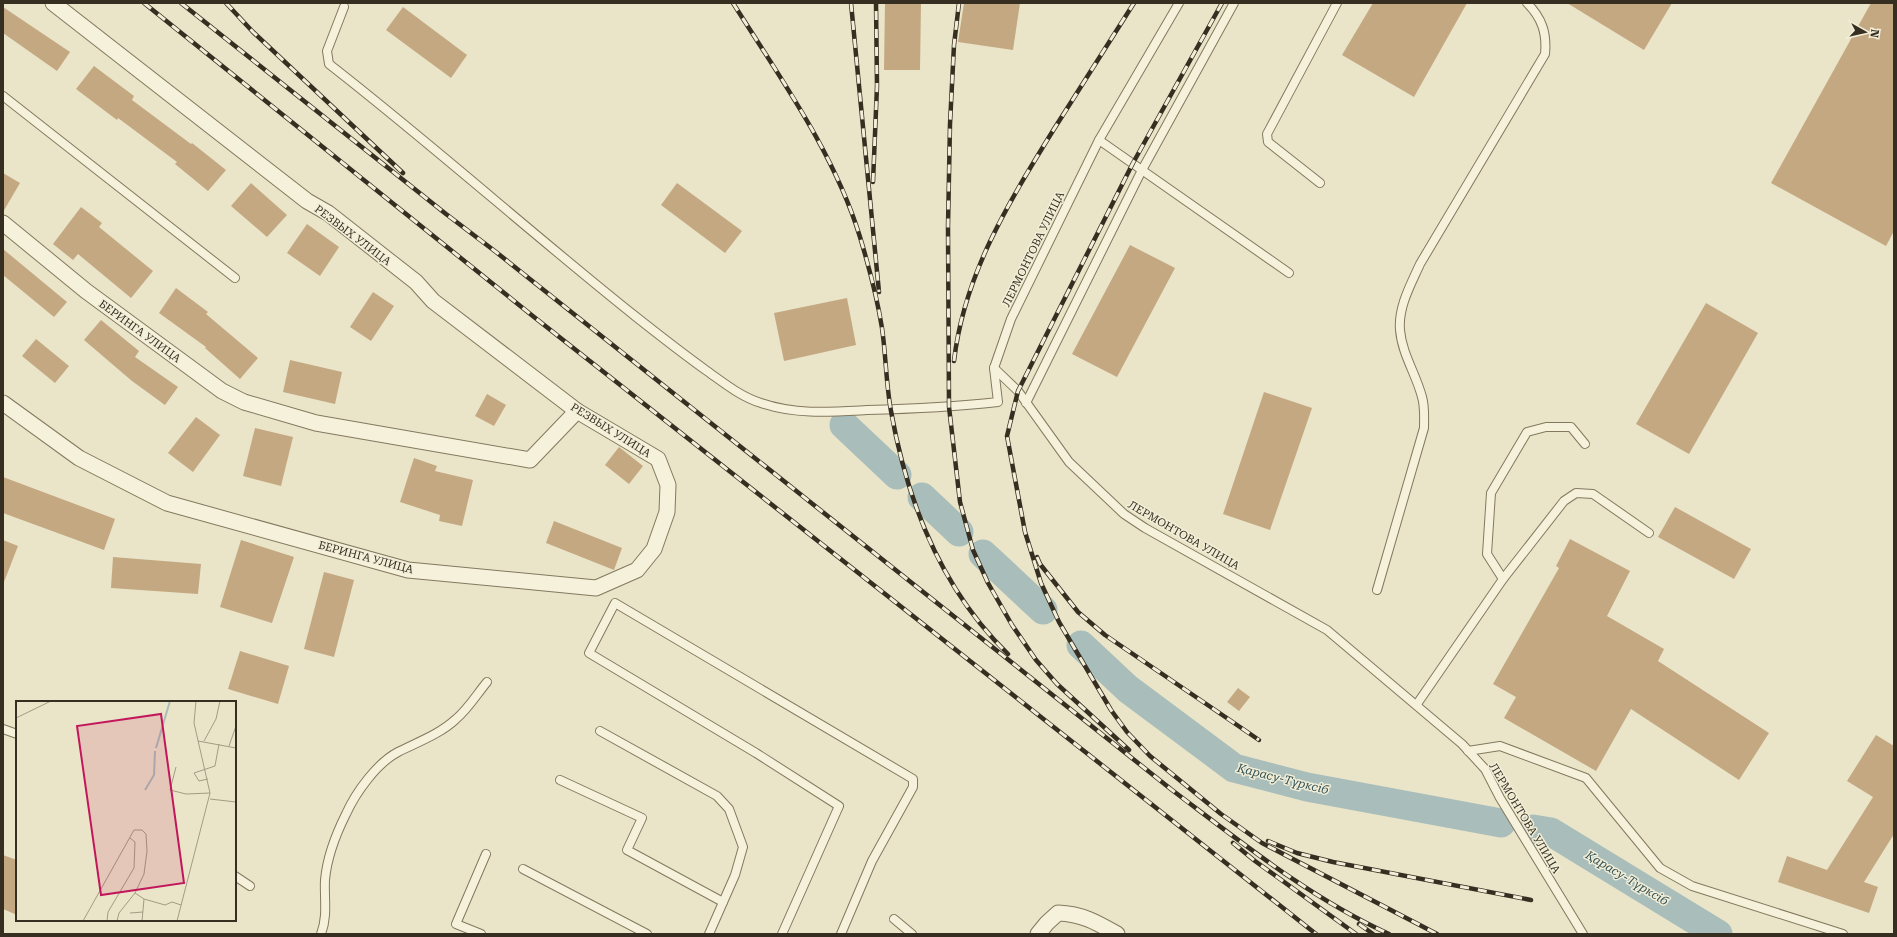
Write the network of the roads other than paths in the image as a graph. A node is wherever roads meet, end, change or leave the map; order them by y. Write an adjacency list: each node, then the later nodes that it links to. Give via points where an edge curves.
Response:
1 (53, 3): 17 (street, РЕЗВЫХ УЛИЦА, via 307,201 328,213 416,282 434,301)
2 (1179, 3): 8 (lane, ЛЕРМОНТОВА УЛИЦА)
3 (1234, 3): 9 (lane)
4 (1337, 3): 10 (lane, via 1267,134 1268,142)
5 (1527, 3): 22 (lane, via 1538,15 1544,27 1545,54 1420,264 1404,298 1400,329 1404,352 1422,397 1424,428)
6 (344, 8): 14 (lane, via 327,51 330,64 398,117 604,292 680,352 740,394 760,403 810,412 963,406 998,402)
7 (3, 96): 13 (lane)
8 (1099, 140): 9 (lane); 14 (lane, ЛЕРМОНТОВА УЛИЦА, via 1011,320)
9 (1142, 170): 12 (lane); 16 (lane)
10 (1320, 183)
11 (3, 223): 17 (street, БЕРИНГА УЛИЦА, via 86,291 222,391 244,402 316,423 530,460)
12 (1289, 273)
13 (235, 278)
14 (994, 368): 16 (lane, ЛЕРМОНТОВА УЛИЦА, via 1018,390)
15 (3, 403): 19 (street, БЕРИНГА УЛИЦА, via 79,458 167,503 408,570 596,588 637,570 654,550 667,512 668,485)
16 (1026, 403): 24 (lane, ЛЕРМОНТОВА УЛИЦА, via 1069,462 1124,514 1327,630)
17 (577, 410): 19 (street, РЕЗВЫХ УЛИЦА)
18 (1586, 444): 21 (lane, via 1571,427 1546,427 1527,432 1492,493 1487,554)
19 (658, 459)
20 (1649, 533): 21 (lane, via 1593,494 1576,493 1564,501)
21 (1503, 579): 24 (lane)
22 (1377, 590)
23 (487, 682): 36 (lane, via 456,719 427,739 397,753 360,789 346,814 327,866 326,914)
24 (1417, 704): 28 (lane, ЛЕРМОНТОВА УЛИЦА)
25 (3, 729): 27 (lane)
26 (600, 731): 34 (lane, via 717,796 729,809 743,847 735,875)
27 (16, 734)
28 (1468, 751): 45 (lane, ЛЕРМОНТОВА УЛИЦА, via 1485,769 1500,798); 46 (lane, via 1500,746 1586,778 1660,868 1692,886)
29 (560, 780): 34 (lane, via 642,818 627,850)
30 (486, 854): 37 (lane, via 456,924)
31 (523, 869): 38 (lane)
32 (236, 877): 33 (lane)
33 (250, 886)
34 (723, 902): 39 (lane)
35 (894, 919): 42 (lane)
36 (321, 934)
37 (481, 934)
38 (647, 934)
39 (709, 934)
40 (782, 934): 41 (lane, via 839,806 589,652 615,603 913,779 913,787 872,862)
41 (841, 934)
42 (912, 934)
43 (1038, 934): 44 (street, via 1058,913 1073,914 1091,920)
44 (1117, 934)
45 (1584, 934)
46 (1843, 934)

